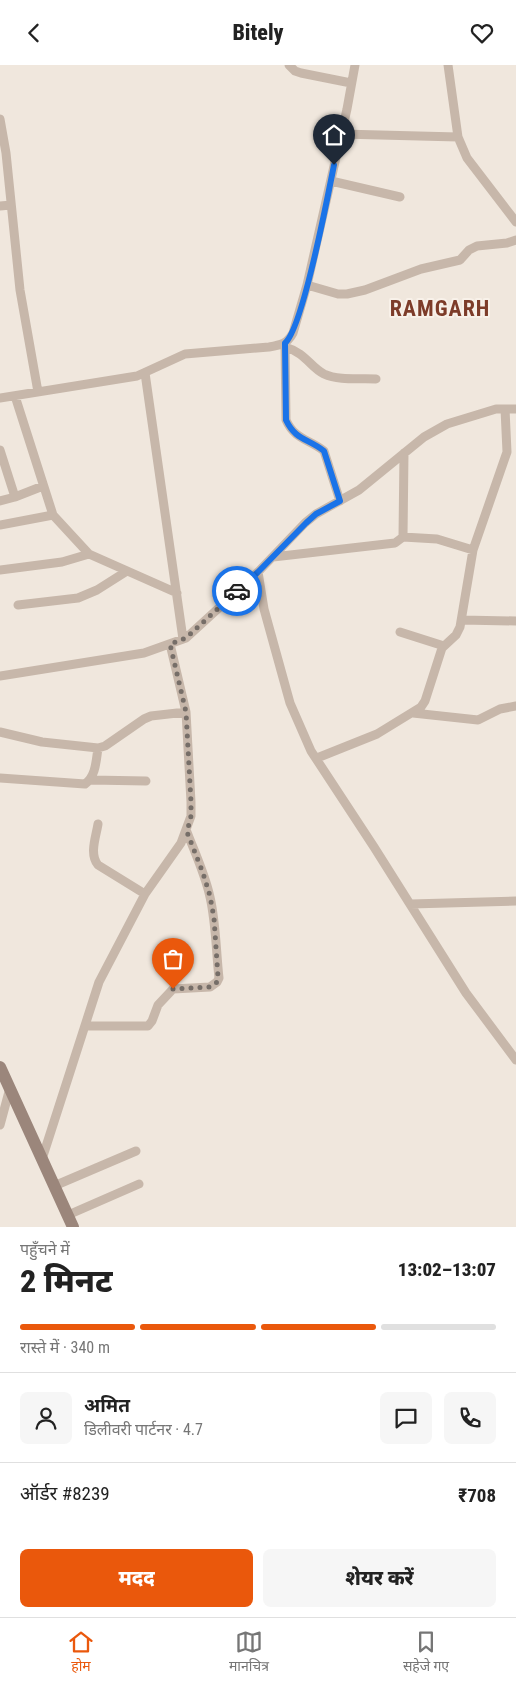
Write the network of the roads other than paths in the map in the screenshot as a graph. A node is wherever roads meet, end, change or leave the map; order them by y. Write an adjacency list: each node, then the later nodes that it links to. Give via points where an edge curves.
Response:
1 (289, 65): 4 (street, via 301,73)
2 (355, 65): 4 (street)
3 (448, 65): 7 (street)
4 (351, 83): 6 (street)
5 (0, 119): 8 (street)
6 (342, 134): 7 (street); 9 (street)
7 (458, 137): 13 (street, via 466,158)
8 (3, 153): 11 (street)
9 (331, 181): 10 (street); 15 (street)
10 (400, 197)
11 (11, 205): 12 (street); 19 (street, via 20,290)
12 (0, 206)
13 (516, 222)
14 (516, 240): 15 (street, via 477,246 460,260 422,269 366,290 338,294)
15 (307, 285): 16 (street, via 293,333)
16 (285, 345): 17 (street, via 185,354); 18 (street, via 332,377); 30 (street, via 286,420 296,435 324,451)
17 (145, 373): 19 (street); 40 (street)
18 (376, 379)
19 (38, 392): 20 (street)
20 (15, 396): 21 (street); 27 (street)
21 (0, 397)
22 (505, 409): 23 (street); 24 (street); 26 (street, via 447,424)
23 (516, 409)
24 (512, 447): 34 (street, via 505,458)
25 (0, 450): 28 (street)
26 (404, 453): 30 (street, via 359,490); 33 (street)
27 (43, 486): 28 (street); 31 (street)
28 (15, 497): 29 (street)
29 (0, 501)
30 (340, 501): 36 (street, via 316,514)
31 (54, 515): 32 (street); 35 (street)
32 (0, 525)
33 (403, 537): 34 (street, via 437,539); 36 (street, via 388,545)
34 (473, 550): 42 (street)
35 (89, 554): 37 (street); 38 (street)
36 (273, 557): 39 (street)
37 (0, 570)
38 (127, 571): 40 (street); 41 (street, via 78,598)
39 (255, 574): 45 (street); 54 (street, via 290,703)
40 (177, 593): 45 (street)
41 (18, 605)
42 (462, 620): 43 (street); 47 (street, via 456,635)
43 (516, 621)
44 (400, 633): 47 (street)
45 (184, 639): 46 (street)
46 (170, 644): 48 (street, via 120,658); 50 (street)
47 (444, 646): 51 (street, via 425,701)
48 (0, 676)
49 (516, 706): 51 (street, via 500,709 478,720)
50 (186, 712): 53 (street, via 151,716); 59 (street, via 191,802)
51 (413, 713): 54 (street, via 377,735)
52 (0, 732): 53 (street, via 42,742)
53 (98, 748): 56 (street)
54 (317, 758): 62 (street)
55 (0, 777): 56 (street, via 82,785)
56 (91, 780): 57 (street)
57 (146, 781)
58 (98, 824): 60 (street, via 94,860)
59 (187, 832): 60 (street); 63 (street, via 210,896 217,982 210,987 173,989 158,1005 148,1025)
60 (145, 894): 63 (street, via 99,982)
61 (516, 901): 62 (street)
62 (411, 904): 64 (street, via 466,993)
63 (86, 1026): 69 (street)
64 (516, 1059)
65 (0, 1067): 66 (main road)
66 (10, 1088): 67 (street); 69 (main road)
67 (0, 1125)
68 (136, 1151): 71 (street)
69 (42, 1159): 71 (main road)
70 (139, 1184): 72 (street)
71 (54, 1186): 72 (main road)
72 (68, 1215): 73 (main road)
73 (73, 1227)

